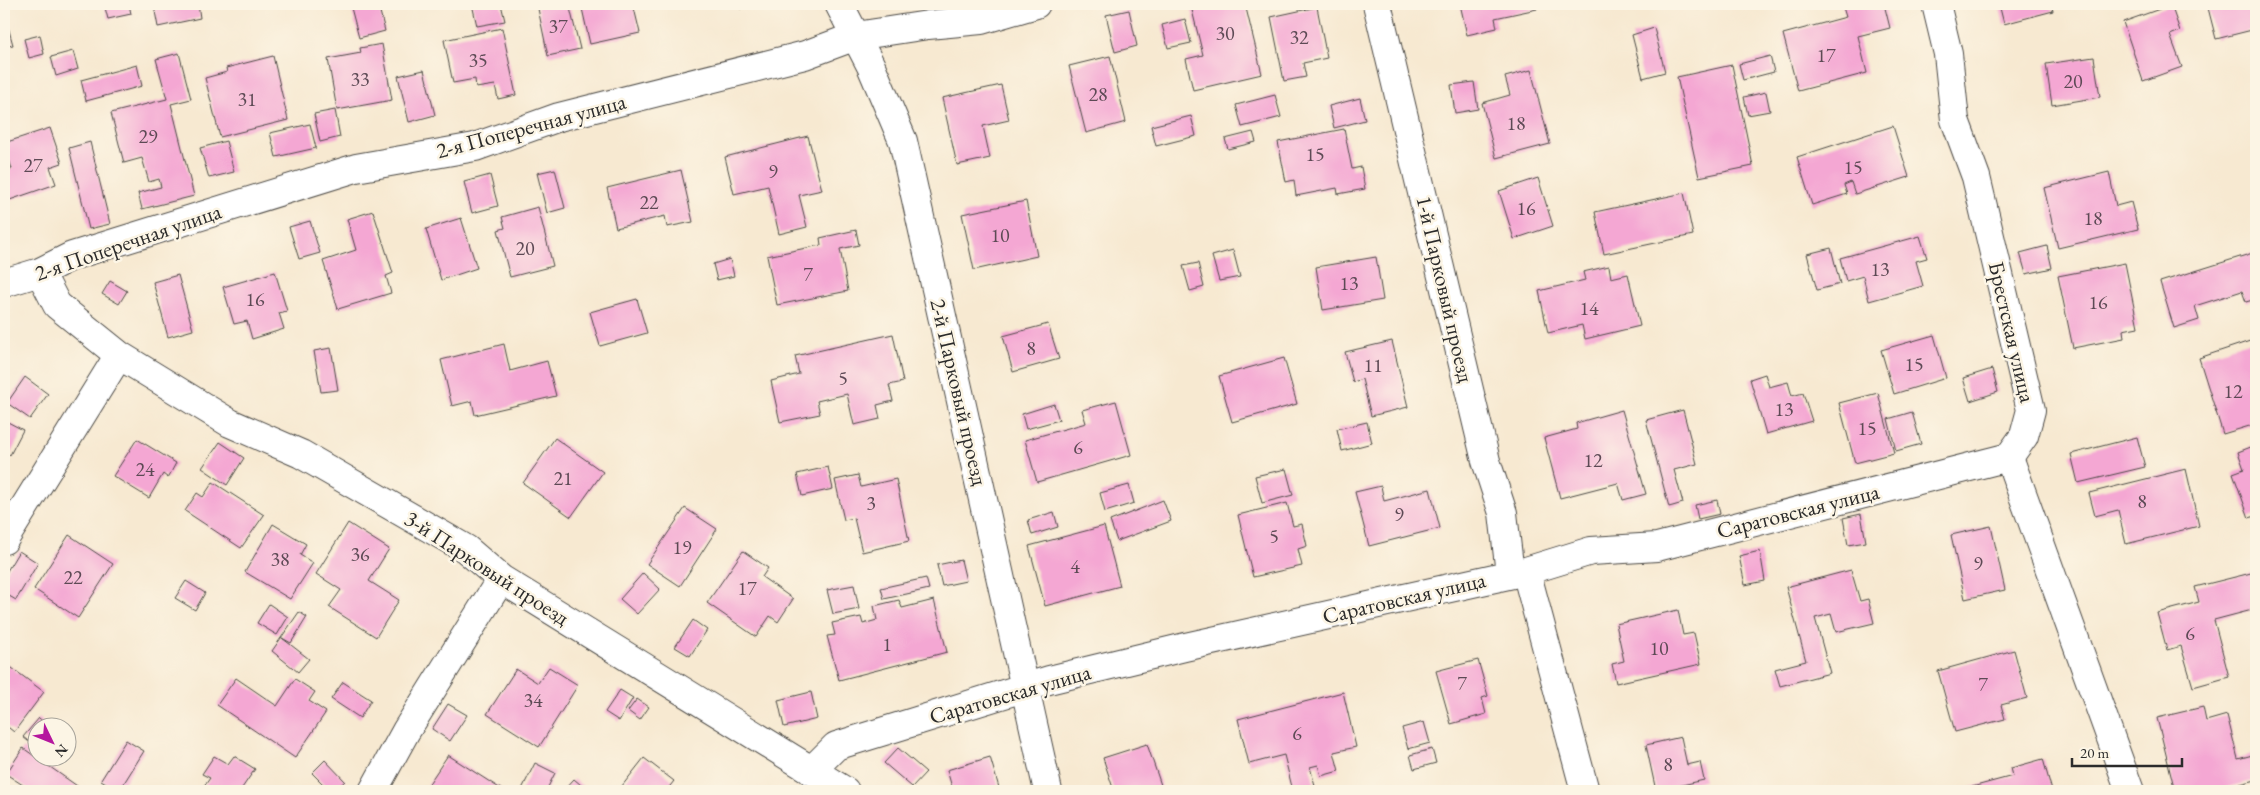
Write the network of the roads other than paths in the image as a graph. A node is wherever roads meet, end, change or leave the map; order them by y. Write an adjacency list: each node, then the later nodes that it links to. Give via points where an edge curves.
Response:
1 (839, 4): 5 (street, 2-й Парковый проезд)
2 (1036, 4): 5 (street, 2-я Поперечная улица, via 981,20)
3 (1377, 4): 11 (street, 1-й Парковый проезд, via 1486,461)
4 (1936, 4): 9 (street, Брестская улица, via 1948,54 1955,120 1976,177 2031,410 2024,436)
5 (856, 36): 6 (street, 2-я Поперечная улица, via 806,55 559,117 475,146 356,168 72,256); 13 (street, 2-й Парковый проезд, via 903,141)
6 (40, 272): 7 (street, 2-я Поперечная улица); 8 (street, 3-й Парковый проезд, via 57,305)
7 (4, 283)
8 (119, 355): 10 (street); 12 (street, 3-й Парковый проезд, via 230,423 301,454 466,549)
9 (2009, 458): 11 (street, Саратовская улица, via 1657,547 1591,551); 19 (street)
10 (4, 540)
11 (1518, 573): 13 (street, Саратовская улица, via 1184,647); 18 (street, 1-й Парковый проезд)
12 (501, 580): 14 (street, 3-й Парковый проезд); 15 (street, via 406,731)
13 (1025, 687): 14 (street, Саратовская улица, via 836,746); 17 (street, 2-й Парковый проезд)
14 (811, 771): 16 (street, 3-й Парковый проезд)
15 (373, 791)
16 (845, 791)
17 (1048, 791)
18 (1585, 791)
19 (2130, 791)

